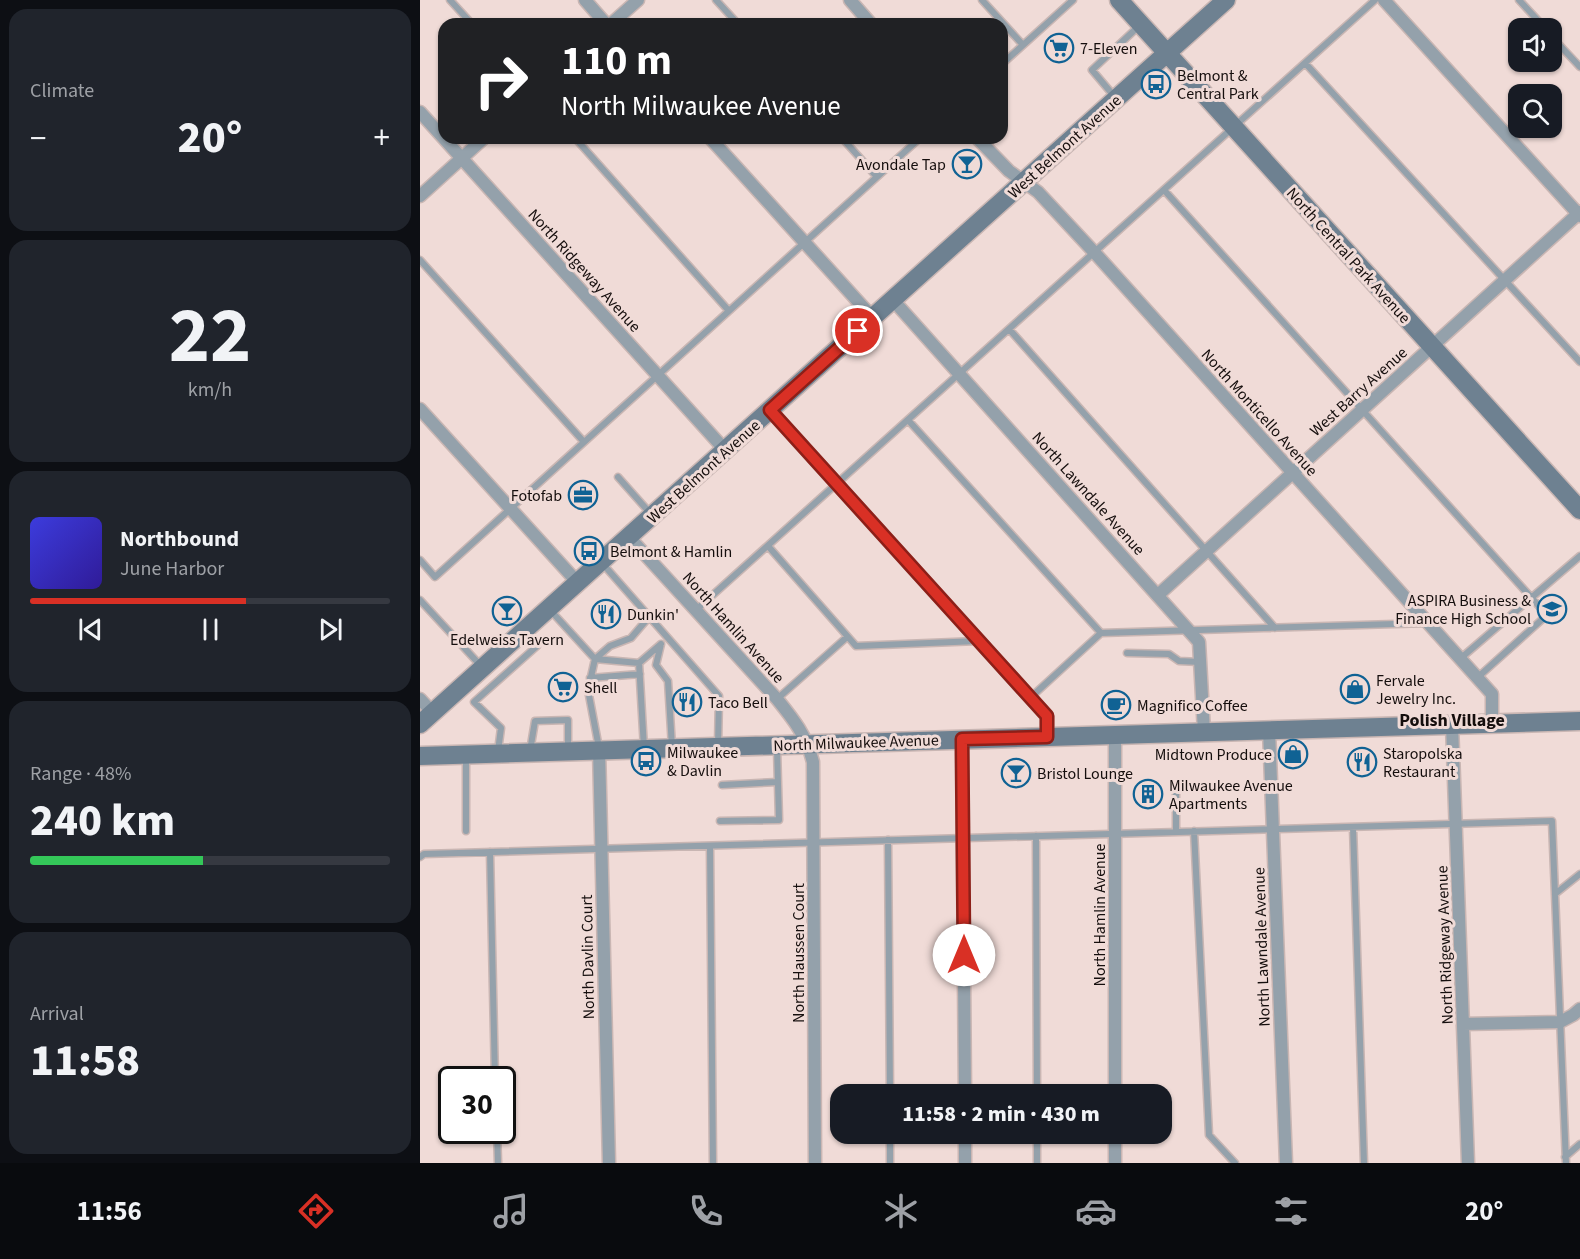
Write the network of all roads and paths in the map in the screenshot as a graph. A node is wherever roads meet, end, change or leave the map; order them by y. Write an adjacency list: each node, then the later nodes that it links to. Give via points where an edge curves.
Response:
1 (450, 0): 13 (lane)
2 (585, 0): 14 (street)
3 (638, 0): 15 (street)
4 (716, 0): 16 (lane)
5 (849, 0): 17 (street)
6 (982, 0): 18 (lane)
7 (1073, 0): 22 (lane)
8 (1119, 0): 20 (main road, North Central Park Avenue)
9 (1226, 0): 24 (main road, West Belmont Avenue)
10 (1375, 0): 26 (lane)
11 (1384, 0): 44 (street)
12 (1519, 0): 19 (lane)
13 (466, 18)
14 (601, 18)
15 (618, 18)
16 (732, 18)
17 (866, 18)
18 (998, 18)
19 (1536, 18)
20 (1141, 24): 24 (main road, North Central Park Avenue); 28 (lane, via 1092,70)
21 (1008, 29): 22 (lane)
22 (1023, 45): 25 (lane)
23 (1562, 48): 27 (lane)
24 (1167, 53): 28 (main road, West Belmont Avenue); 30 (main road, North Central Park Avenue)
25 (1008, 59)
26 (1305, 63): 30 (lane); 48 (lane)
27 (1580, 67)
28 (1117, 99): 41 (main road, West Belmont Avenue)
29 (420, 112): 31 (street, North Ridgeway Avenue)
30 (1234, 127): 42 (lane); 53 (main road, North Central Park Avenue)
31 (438, 132)
32 (449, 144): 39 (street, North Ridgeway Avenue)
33 (477, 144): 39 (street)
34 (580, 144): 50 (lane)
35 (715, 144): 45 (street)
36 (847, 144): 40 (lane)
37 (913, 144): 40 (lane)
38 (983, 144): 41 (street, North Monticello Avenue)
39 (461, 158): 43 (street); 56 (street, North Ridgeway Avenue)
40 (877, 177): 45 (lane)
41 (1023, 183): 46 (street, North Monticello Avenue, via 1038,192); 49 (main road, West Belmont Avenue)
42 (1164, 190): 46 (lane); 59 (lane)
43 (420, 196)
44 (1579, 214): 48 (street, West Barry Avenue)
45 (805, 243): 50 (lane); 51 (street)
46 (1095, 252): 52 (lane); 63 (street, North Monticello Avenue)
47 (420, 260): 61 (lane)
48 (1506, 280): 53 (street, West Barry Avenue); 54 (lane)
49 (893, 300): 51 (main road, West Belmont Avenue); 55 (street, North Lawndale Avenue)
50 (729, 311): 56 (lane)
51 (873, 318): 58 (main road, West Belmont Avenue)
52 (1009, 329): 55 (lane); 71 (lane)
53 (1432, 347): 59 (street, West Barry Avenue); 67 (main road, North Central Park Avenue)
54 (1580, 362)
55 (959, 374): 60 (lane); 76 (street, North Lawndale Avenue)
56 (658, 375): 61 (lane); 62 (street, North Ridgeway Avenue)
57 (420, 409): 66 (street)
58 (770, 410): 62 (main road, West Belmont Avenue); 65 (street)
59 (1362, 410): 63 (street, West Barry Avenue); 77 (lane)
60 (908, 420): 65 (lane); 86 (lane)
61 (584, 442): 66 (lane)
62 (725, 450): 68 (main road, West Belmont Avenue)
63 (1293, 472): 71 (street, West Barry Avenue); 82 (street, North Monticello Avenue)
64 (618, 477): 68 (lane)
65 (837, 484): 70 (lane); 89 (street)
66 (510, 509): 73 (lane, via 435,577); 75 (street)
67 (1580, 510)
68 (652, 516): 69 (main road, West Belmont Avenue)
69 (629, 537): 74 (main road, West Belmont Avenue); 80 (street, North Hamlin Avenue)
70 (768, 546): 80 (lane); 87 (lane)
71 (1206, 551): 76 (street, West Barry Avenue); 83 (lane)
72 (1580, 556): 77 (lane)
73 (420, 560)
74 (601, 562): 75 (main road, West Belmont Avenue); 81 (lane)
75 (578, 583): 79 (main road, West Belmont Avenue)
76 (1158, 595): 84 (street, North Lawndale Avenue)
77 (1531, 598): 93 (lane); 99 (lane, via 1547,615)
78 (420, 600): 96 (lane)
79 (549, 609): 85 (main road, West Belmont Avenue); 92 (lane)
80 (696, 610): 102 (street, North Hamlin Avenue)
81 (649, 617): 88 (lane); 92 (lane, via 631,638 610,646)
82 (1428, 623): 83 (lane); 93 (street, North Monticello Avenue)
83 (1275, 628): 84 (lane)
84 (1191, 631): 86 (lane); 94 (street, North Lawndale Avenue, via 1199,642)
85 (523, 632): 96 (main road, West Belmont Avenue); 119 (lane, via 537,646 474,702 501,728)
86 (1101, 633): 100 (lane)
87 (847, 637): 89 (lane, via 856,646); 102 (lane)
88 (668, 638): 90 (lane); 114 (lane, via 719,696)
89 (979, 641): 100 (street)
90 (661, 644): 95 (lane); 115 (lane, via 656,665 668,681)
91 (1127, 653): 94 (lane, via 1169,654 1179,661)
92 (595, 659): 95 (lane); 98 (lane)
93 (1460, 659): 99 (street, North Monticello Avenue)
94 (1200, 662): 108 (street, North Lawndale Avenue)
95 (639, 663): 97 (lane)
96 (483, 668): 103 (main road, West Belmont Avenue)
97 (640, 674): 98 (lane); 116 (lane)
98 (591, 678): 117 (lane, via 588,690)
99 (1477, 678): 105 (street, North Monticello Avenue, via 1492,694)
100 (1030, 698): 110 (street, via 1047,716)
101 (420, 699): 103 (street)
102 (777, 699): 112 (street, North Hamlin Avenue)
103 (426, 719)
104 (1580, 721): 105 (main road, North Milwaukee Avenue)
105 (1492, 724): 106 (main road, North Milwaukee Avenue)
106 (1452, 725): 107 (main road, North Milwaukee Avenue); 127 (street, North Ridgeway Avenue)
107 (1269, 730): 108 (main road, North Milwaukee Avenue); 129 (street, North Lawndale Avenue)
108 (1204, 732): 109 (main road, North Milwaukee Avenue)
109 (1115, 735): 110 (main road, North Milwaukee Avenue); 133 (street, North Hamlin Avenue)
110 (1047, 737): 111 (main road, North Milwaukee Avenue)
111 (962, 739): 112 (main road, North Milwaukee Avenue); 135 (street)
112 (808, 743): 113 (main road, North Milwaukee Avenue); 137 (street, North Haussen Court, via 813,762)
113 (777, 744): 114 (main road, North Milwaukee Avenue); 123 (lane)
114 (718, 746): 115 (main road, North Milwaukee Avenue)
115 (672, 747): 116 (main road, North Milwaukee Avenue)
116 (644, 748): 117 (main road, North Milwaukee Avenue)
117 (599, 749): 118 (main road, North Milwaukee Avenue); 139 (street, North Davlin Court)
118 (568, 750): 120 (main road, North Milwaukee Avenue); 120 (lane, via 568,720 535,722)
119 (498, 752): 120 (main road, North Milwaukee Avenue); 121 (main road, North Milwaukee Avenue)
120 (530, 752)
121 (466, 753): 122 (main road, North Milwaukee Avenue); 130 (lane)
122 (420, 756)
123 (778, 782): 124 (lane); 126 (lane, via 779,820)
124 (722, 786)
125 (1176, 788): 132 (lane)
126 (720, 821)
127 (1455, 824): 128 (lane); 143 (lane, via 1552,821); 146 (street, North Ridgeway Avenue)
128 (1353, 827): 129 (lane); 169 (lane)
129 (1273, 829): 131 (lane); 168 (street, North Lawndale Avenue)
130 (466, 831)
131 (1194, 831): 132 (lane); 167 (lane, via 1209,1135)
132 (1176, 832): 133 (lane)
133 (1115, 834): 134 (lane); 151 (street, North Hamlin Avenue)
134 (1036, 836): 135 (lane); 150 (lane)
135 (963, 838): 136 (lane); 149 (street)
136 (888, 840): 137 (lane); 148 (lane)
137 (813, 843): 138 (lane); 162 (street, North Haussen Court)
138 (710, 846): 139 (lane); 161 (lane)
139 (601, 849): 140 (lane); 160 (street, North Davlin Court)
140 (490, 852): 141 (lane); 147 (lane)
141 (420, 857)
142 (1580, 874): 143 (lane)
143 (1555, 894): 145 (lane)
144 (1580, 1009): 145 (street)
145 (1560, 1022): 146 (street); 158 (lane)
146 (1463, 1024): 170 (street, North Ridgeway Avenue)
147 (495, 1066)
148 (890, 1084)
149 (965, 1084)
150 (1037, 1084)
151 (1115, 1084)
152 (497, 1144): 159 (lane)
153 (890, 1144): 163 (lane)
154 (965, 1144): 164 (street)
155 (1037, 1144): 165 (lane)
156 (1115, 1144): 166 (street)
157 (1580, 1144): 158 (lane)
158 (1565, 1160)
159 (498, 1163)
160 (609, 1163)
161 (713, 1163)
162 (815, 1163)
163 (890, 1163)
164 (965, 1163)
165 (1038, 1163)
166 (1115, 1163)
167 (1235, 1163)
168 (1286, 1163)
169 (1364, 1163)
170 (1468, 1163)

